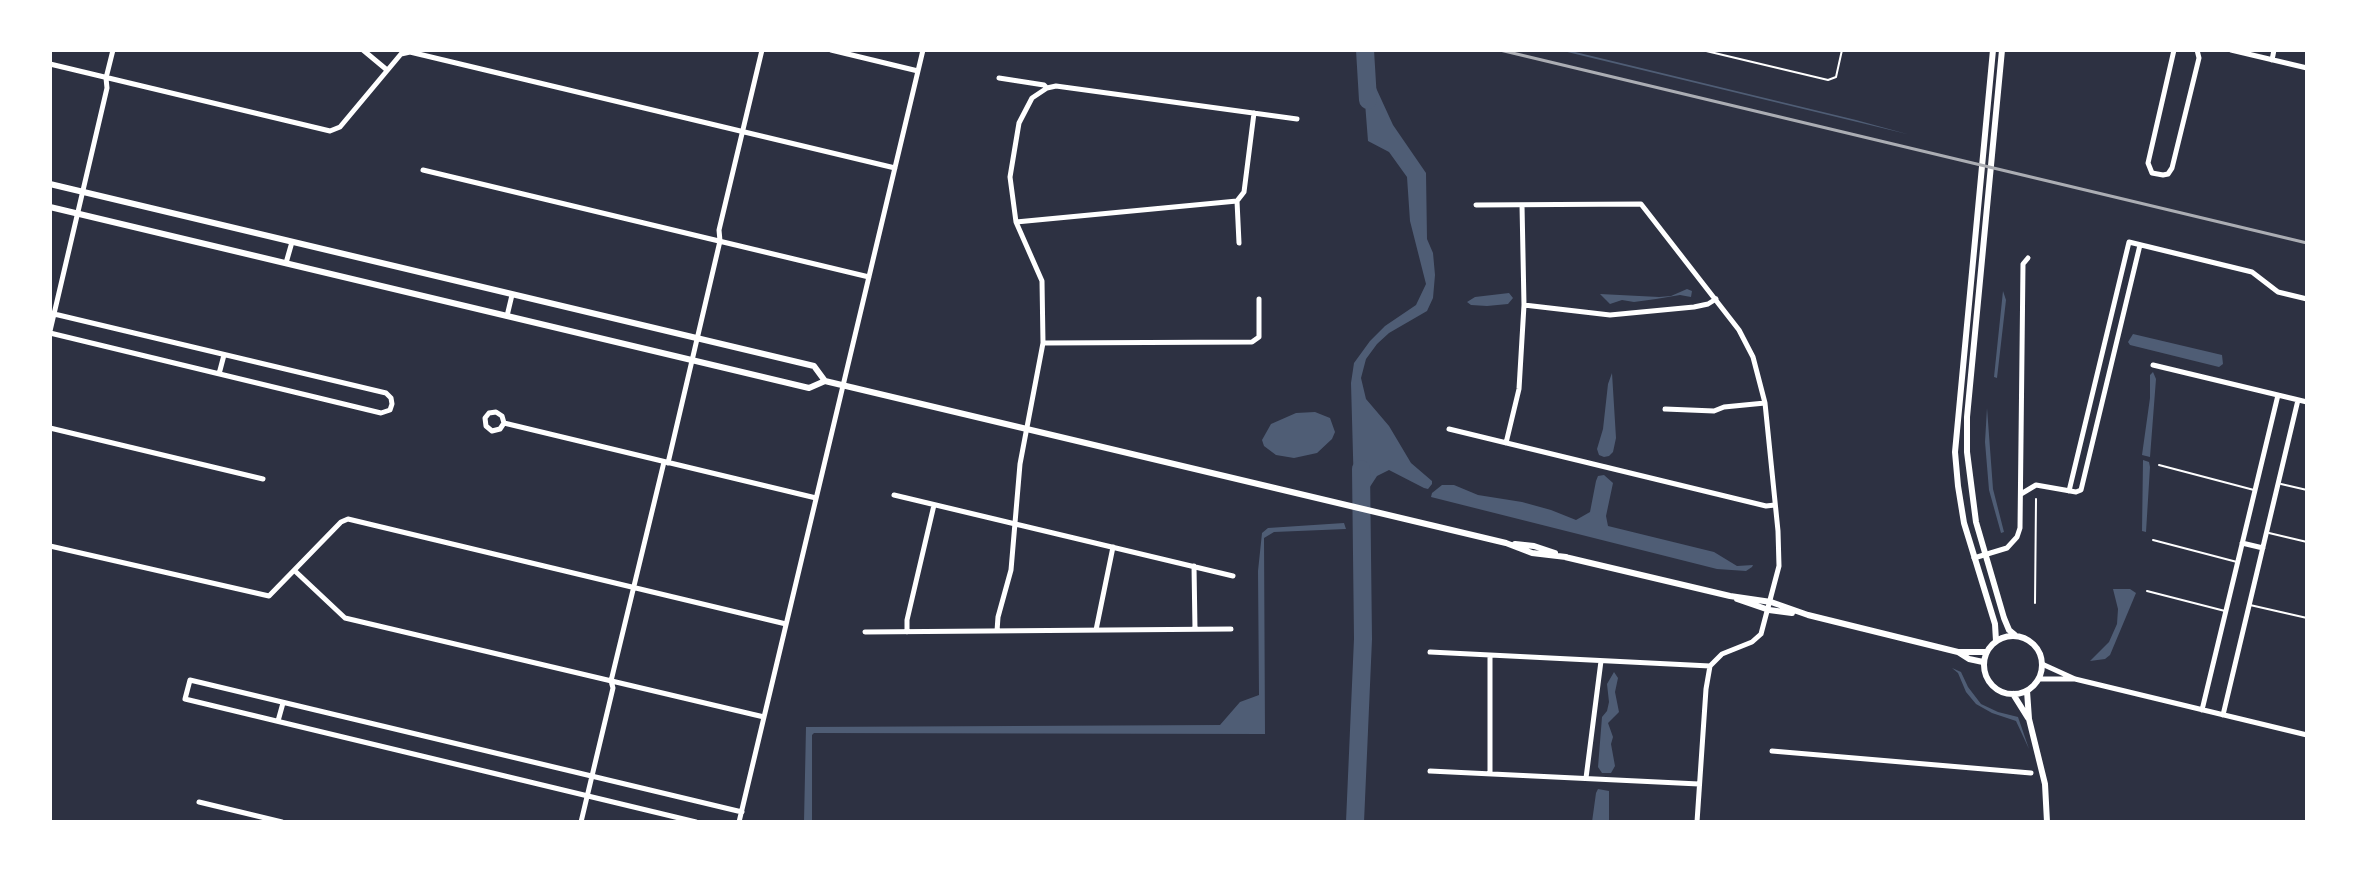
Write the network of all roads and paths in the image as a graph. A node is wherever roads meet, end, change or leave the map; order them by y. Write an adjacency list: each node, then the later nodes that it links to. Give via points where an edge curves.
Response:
1 (113, 50): 19 (street)
2 (363, 50): 17 (street)
3 (762, 50): 24 (street)
4 (831, 50): 18 (street)
5 (1702, 50): 6 (lane, via 1828,80 1836,77)
6 (1842, 50)
7 (1993, 50): 90 (street, via 1955,452)
8 (2002, 50): 89 (street, via 1967,417 1970,486)
9 (2174, 50): 10 (street, via 2148,163 2152,173 2163,175 2172,168)
10 (2197, 50)
11 (2231, 50): 14 (street)
12 (2274, 50): 14 (street)
13 (920, 51): 18 (street)
14 (2272, 60): 16 (street)
15 (50, 64): 19 (street)
16 (2307, 68)
17 (387, 70): 19 (street, via 340,127 330,131); 24 (street, via 410,52)
18 (918, 71): 25 (street)
19 (106, 78): 28 (street)
20 (999, 78): 21 (street)
21 (1047, 88): 22 (street); 34 (street, via 1032,98 1012,153)
22 (1254, 113): 23 (street); 29 (street, via 1244,192)
23 (1297, 119)
24 (742, 131): 25 (street); 35 (street)
25 (895, 168): 41 (street)
26 (423, 170): 35 (street)
27 (50, 184): 28 (street)
28 (83, 192): 33 (street); 36 (street)
29 (1237, 201): 34 (street); 37 (street)
30 (1476, 205): 31 (street)
31 (1522, 205): 44 (street, via 1641,204); 46 (street)
32 (50, 207): 33 (street)
33 (78, 213): 40 (street); 47 (street)
34 (1016, 222): 51 (street, via 1039,270)
35 (720, 241): 41 (street); 50 (street)
36 (292, 242): 40 (street); 42 (street)
37 (1239, 243)
38 (2140, 245): 45 (street, via 2252,272 2278,292); 74 (street, via 2081,490); 74 (street, via 2129,242)
39 (2028, 258): 76 (street, via 2023,264)
40 (286, 263): 48 (street)
41 (869, 277): 57 (street)
42 (512, 295): 48 (street); 50 (street)
43 (1259, 299): 51 (street, via 1259,337 1252,342)
44 (1716, 299): 46 (street, via 1694,307 1610,315); 61 (street, via 1753,357)
45 (2307, 299)
46 (1524, 305): 67 (street, via 1519,389)
47 (52, 314): 49 (street); 52 (street)
48 (507, 316): 53 (street)
49 (50, 332): 55 (street)
50 (696, 338): 53 (street); 56 (street, via 814,366)
51 (1043, 343): 65 (street)
52 (224, 355): 55 (street); 55 (street, via 386,393 392,404 381,413)
53 (691, 360): 56 (street, via 809,388); 68 (street)
54 (2153, 365): 58 (street)
55 (219, 374)
56 (825, 381): 57 (street)
57 (843, 385): 65 (street); 77 (street)
58 (2278, 395): 59 (street); 72 (street)
59 (2298, 400): 60 (street); 71 (street)
60 (2307, 402)
61 (1765, 403): 62 (street, via 1714,411); 80 (street)
62 (1665, 409)
63 (504, 423): 68 (street)
64 (50, 428): 70 (street)
65 (1026, 429): 81 (street); 99 (street)
66 (1449, 429): 67 (street)
67 (1506, 443): 80 (street)
68 (666, 462): 77 (street); 95 (street)
69 (2159, 465): 72 (lane)
70 (263, 479)
71 (2278, 484): 73 (lane); 82 (street)
72 (2255, 490): 85 (street)
73 (2307, 490)
74 (2069, 491): 76 (street, via 2036,485)
75 (894, 495): 79 (street)
76 (2020, 495): 89 (street, via 2017,537 2007,548)
77 (816, 498): 102 (street)
78 (2036, 499): 97 (lane)
79 (934, 505): 81 (street); 108 (street)
80 (1775, 505): 99 (street, via 1779,566)
81 (1016, 524): 87 (street); 106 (street)
82 (2266, 533): 84 (lane); 88 (street)
83 (2153, 540): 91 (lane)
84 (2307, 542)
85 (2242, 543): 88 (street); 91 (street)
86 (50, 546): 93 (street, via 263,596)
87 (1113, 547): 92 (street); 104 (street)
88 (2263, 548): 98 (street)
89 (1985, 554): 90 (street); 109 (street, via 2004,618)
90 (1973, 558): 110 (street)
91 (2238, 562): 100 (street)
92 (1194, 566): 94 (street); 105 (street)
93 (295, 571): 95 (street, via 348,519); 121 (street, via 345,618)
94 (1233, 576)
95 (634, 588): 102 (street); 121 (street)
96 (2147, 591): 100 (lane)
97 (2035, 603)
98 (2249, 605): 101 (lane); 126 (street)
99 (1770, 606): 112 (street); 118 (street, via 1758,638 1722,654)
100 (2226, 611): 125 (street)
101 (2307, 618)
102 (786, 624): 127 (street)
103 (1231, 629): 105 (street)
104 (1096, 630): 105 (street); 106 (street)
105 (1195, 630)
106 (997, 631): 108 (street)
107 (865, 632): 108 (street)
108 (907, 632)
109 (2015, 635): 110 (street); 117 (street, via 2031,642)
110 (1996, 641): 113 (street)
111 (1430, 652): 114 (street)
112 (1958, 652): 113 (street); 116 (street)
113 (1986, 652): 116 (street)
114 (1490, 656): 115 (street); 134 (street)
115 (1601, 661): 118 (street); 136 (street)
116 (1983, 662): 123 (street, via 1989,682)
117 (2042, 664): 119 (street); 120 (street)
118 (1710, 666): 137 (street)
119 (2039, 679): 120 (street); 122 (street)
120 (2075, 679): 125 (street)
121 (611, 681): 127 (street); 135 (street)
122 (2027, 691): 123 (street); 128 (street)
123 (2013, 694): 128 (street)
124 (283, 703): 129 (street); 129 (street, via 190,680 185,699); 135 (street)
125 (2202, 710): 126 (street)
126 (2223, 715): 130 (street)
127 (764, 718): 140 (street)
128 (2029, 719): 146 (street)
129 (278, 721): 138 (street)
130 (2307, 735)
131 (1772, 751): 133 (street)
132 (1430, 771): 134 (street)
133 (2031, 773)
134 (1490, 774): 136 (street)
135 (592, 776): 138 (street); 140 (street)
136 (1586, 778): 137 (street)
137 (1699, 784): 145 (street)
138 (587, 796): 142 (street); 143 (street)
139 (199, 802): 141 (street)
140 (742, 812): 144 (street)
141 (282, 822)
142 (581, 822)
143 (696, 822)
144 (739, 822)
145 (1697, 822)
146 (2047, 822)

